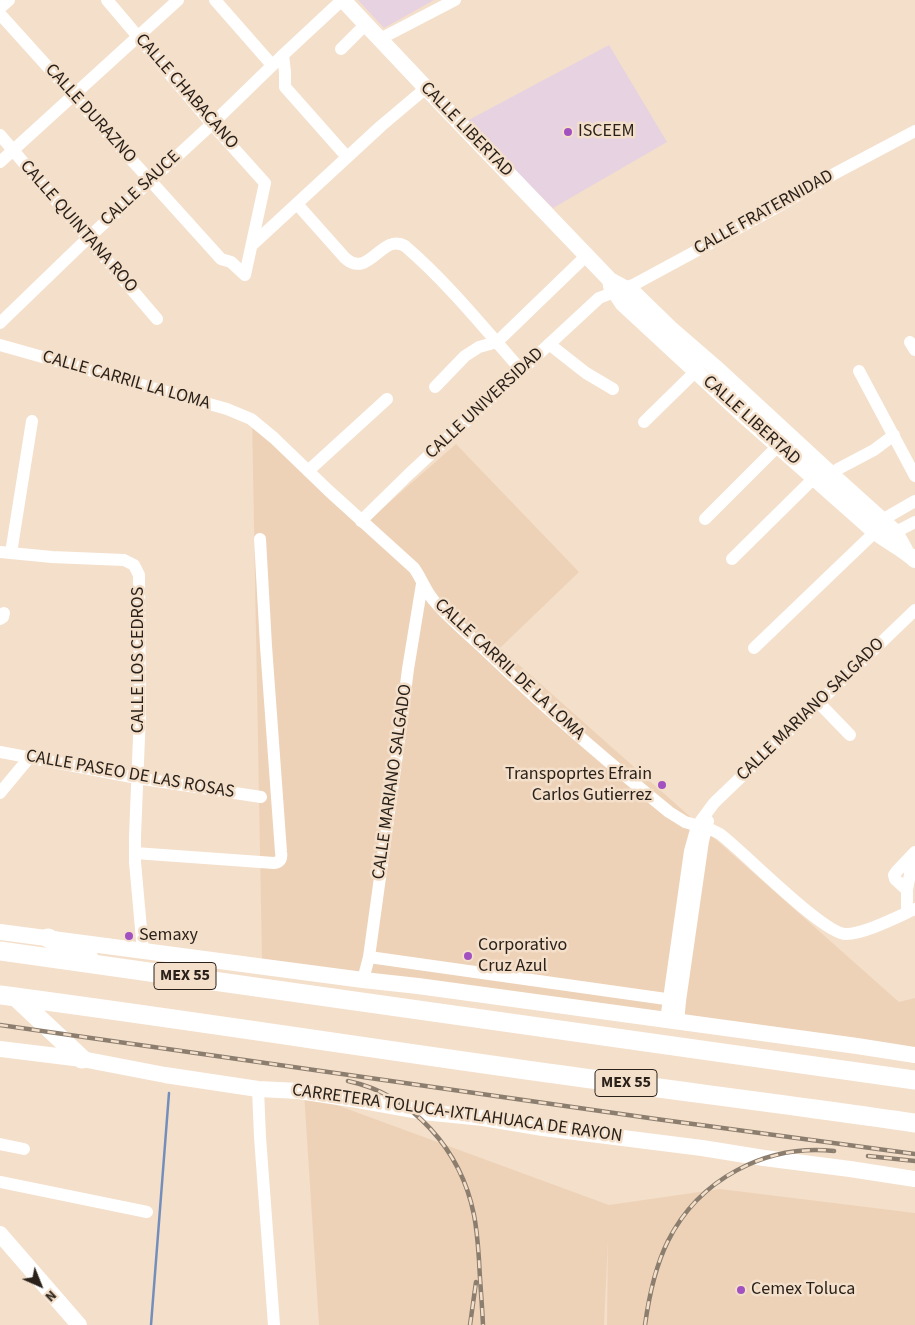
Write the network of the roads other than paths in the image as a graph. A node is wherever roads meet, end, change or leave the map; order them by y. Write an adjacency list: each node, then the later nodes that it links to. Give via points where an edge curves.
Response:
1 (9, 0): 7 (street)
2 (107, 0): 10 (street, CALLE CHABACANO)
3 (178, 0): 10 (street)
4 (215, 0): 14 (street)
5 (343, 0): 9 (main road, CALLE LIBERTAD); 13 (street, CALLE SAUCE)
6 (455, 0): 11 (street)
7 (0, 8)
8 (0, 14): 16 (street, CALLE DURAZNO)
9 (366, 24): 11 (main road, CALLE LIBERTAD); 12 (street)
10 (138, 36): 16 (street); 17 (street, CALLE CHABACANO)
11 (380, 39): 15 (main road, CALLE LIBERTAD)
12 (341, 49)
13 (283, 55): 14 (street, CALLE SAUCE); 21 (street, via 285,87)
14 (272, 65): 17 (street, CALLE SAUCE)
15 (426, 88): 21 (street); 27 (main road, CALLE LIBERTAD)
16 (74, 95): 20 (street); 23 (street, CALLE DURAZNO)
17 (212, 124): 23 (street, CALLE SAUCE); 26 (street, CALLE CHABACANO, via 265,183)
18 (915, 131): 28 (street, CALLE FRATERNIDAD, via 635,284)
19 (0, 135): 20 (street, CALLE QUINTANA ROO)
20 (13, 150): 22 (street); 25 (street, CALLE QUINTANA ROO)
21 (347, 158): 24 (street)
22 (0, 162)
23 (150, 180): 25 (street, CALLE SAUCE); 26 (street, CALLE DURAZNO, via 221,259 231,262 246,275)
24 (296, 204): 26 (street); 31 (street, via 353,263 362,264 387,246 402,244)
25 (88, 238): 29 (street, CALLE QUINTANA ROO); 30 (street, CALLE SAUCE)
26 (252, 245)
27 (586, 256): 28 (main road, CALLE LIBERTAD); 31 (street)
28 (615, 288): 32 (street, CALLE UNIVERSIDAD, via 599,298); 35 (main road, CALLE LIBERTAD, via 622,304); 46 (main road, CALLE LIBERTAD, via 634,293)
29 (157, 319)
30 (0, 322)
31 (497, 342): 34 (street); 37 (street, via 478,347 465,356)
32 (550, 344): 34 (street, CALLE UNIVERSIDAD); 38 (street, via 590,376)
33 (0, 345): 40 (street, CALLE CARRIL LA LOMA, via 227,408)
34 (521, 370): 51 (street, CALLE UNIVERSIDAD)
35 (696, 371): 42 (street); 44 (main road, CALLE LIBERTAD)
36 (859, 371): 43 (street)
37 (435, 387)
38 (613, 389)
39 (387, 399): 45 (street)
40 (251, 419): 45 (street, CALLE CARRIL DE LA LOMA)
41 (32, 421): 55 (street)
42 (644, 422)
43 (894, 435): 46 (street); 47 (street)
44 (778, 446): 48 (main road, CALLE LIBERTAD); 50 (street)
45 (308, 471): 51 (street, CALLE CARRIL DE LA LOMA)
46 (832, 475): 53 (main road, CALLE LIBERTAD)
47 (915, 476)
48 (814, 478): 53 (main road, CALLE LIBERTAD); 57 (street)
49 (915, 501): 53 (street)
50 (705, 519)
51 (361, 521): 58 (street, CALLE CARRIL DE LA LOMA, via 414,568)
52 (915, 522): 53 (street)
53 (884, 530): 56 (main road, CALLE LIBERTAD); 60 (street)
54 (260, 539): 70 (street, via 281,859 274,863)
55 (6, 553): 65 (street, CALLE LOS CEDROS, via 119,559 130,562 137,569 140,638)
56 (910, 555)
57 (732, 559)
58 (422, 584): 68 (street, CALLE CARRIL DE LA LOMA, via 444,612 563,722 669,812); 76 (street, CALLE MARIANO SALGADO)
59 (915, 610): 61 (street, CALLE MARIANO SALGADO)
60 (754, 648)
61 (819, 703): 62 (street); 68 (street, CALLE MARIANO SALGADO, via 742,776 709,811)
62 (850, 735)
63 (0, 752): 64 (street, CALLE PASEO DE LAS ROSAS)
64 (29, 758): 65 (street, CALLE PASEO DE LAS ROSAS); 66 (street)
65 (137, 778): 67 (street, CALLE PASEO DE LAS ROSAS); 70 (street, CALLE LOS CEDROS)
66 (0, 793)
67 (261, 797)
68 (701, 827): 71 (street, CALLE CARRIL DE LA LOMA, via 723,836 820,921 840,933 859,932); 81 (street, CALLE MARIANO SALGADO, via 703,841)
69 (914, 852): 71 (street, via 894,875 907,890)
70 (135, 857): 75 (street, CALLE LOS CEDROS)
71 (911, 911)
72 (0, 932): 73 (main road)
73 (48, 938): 75 (main road); 77 (highway)
74 (0, 950): 77 (highway, MEX 55)
75 (143, 951): 78 (main road)
76 (369, 957): 78 (street, CALLE MARIANO SALGADO); 79 (street)
77 (104, 966): 87 (highway, MEX 55)
78 (363, 980): 82 (main road)
79 (542, 982): 81 (street); 82 (street)
80 (9, 997): 86 (highway); 89 (highway, MEX 55)
81 (674, 1000): 83 (street, CALLE MARIANO SALGADO)
82 (539, 1004): 83 (main road)
83 (672, 1021): 85 (main road)
84 (0, 1049): 86 (main road, CARRETERA TOLUCA-IXTLAHUACA DE RAYON)
85 (915, 1055)
86 (82, 1059): 88 (main road, CARRETERA TOLUCA-IXTLAHUACA DE RAYON)
87 (915, 1080)
88 (258, 1089): 92 (main road, CARRETERA TOLUCA-IXTLAHUACA DE RAYON, via 299,1091 423,1112 693,1146); 97 (street)
89 (915, 1123)
90 (0, 1144): 91 (street)
91 (24, 1149)
92 (915, 1179)
93 (0, 1182): 94 (street)
94 (147, 1212)
95 (0, 1234): 96 (main road)
96 (79, 1325)
97 (274, 1325)

